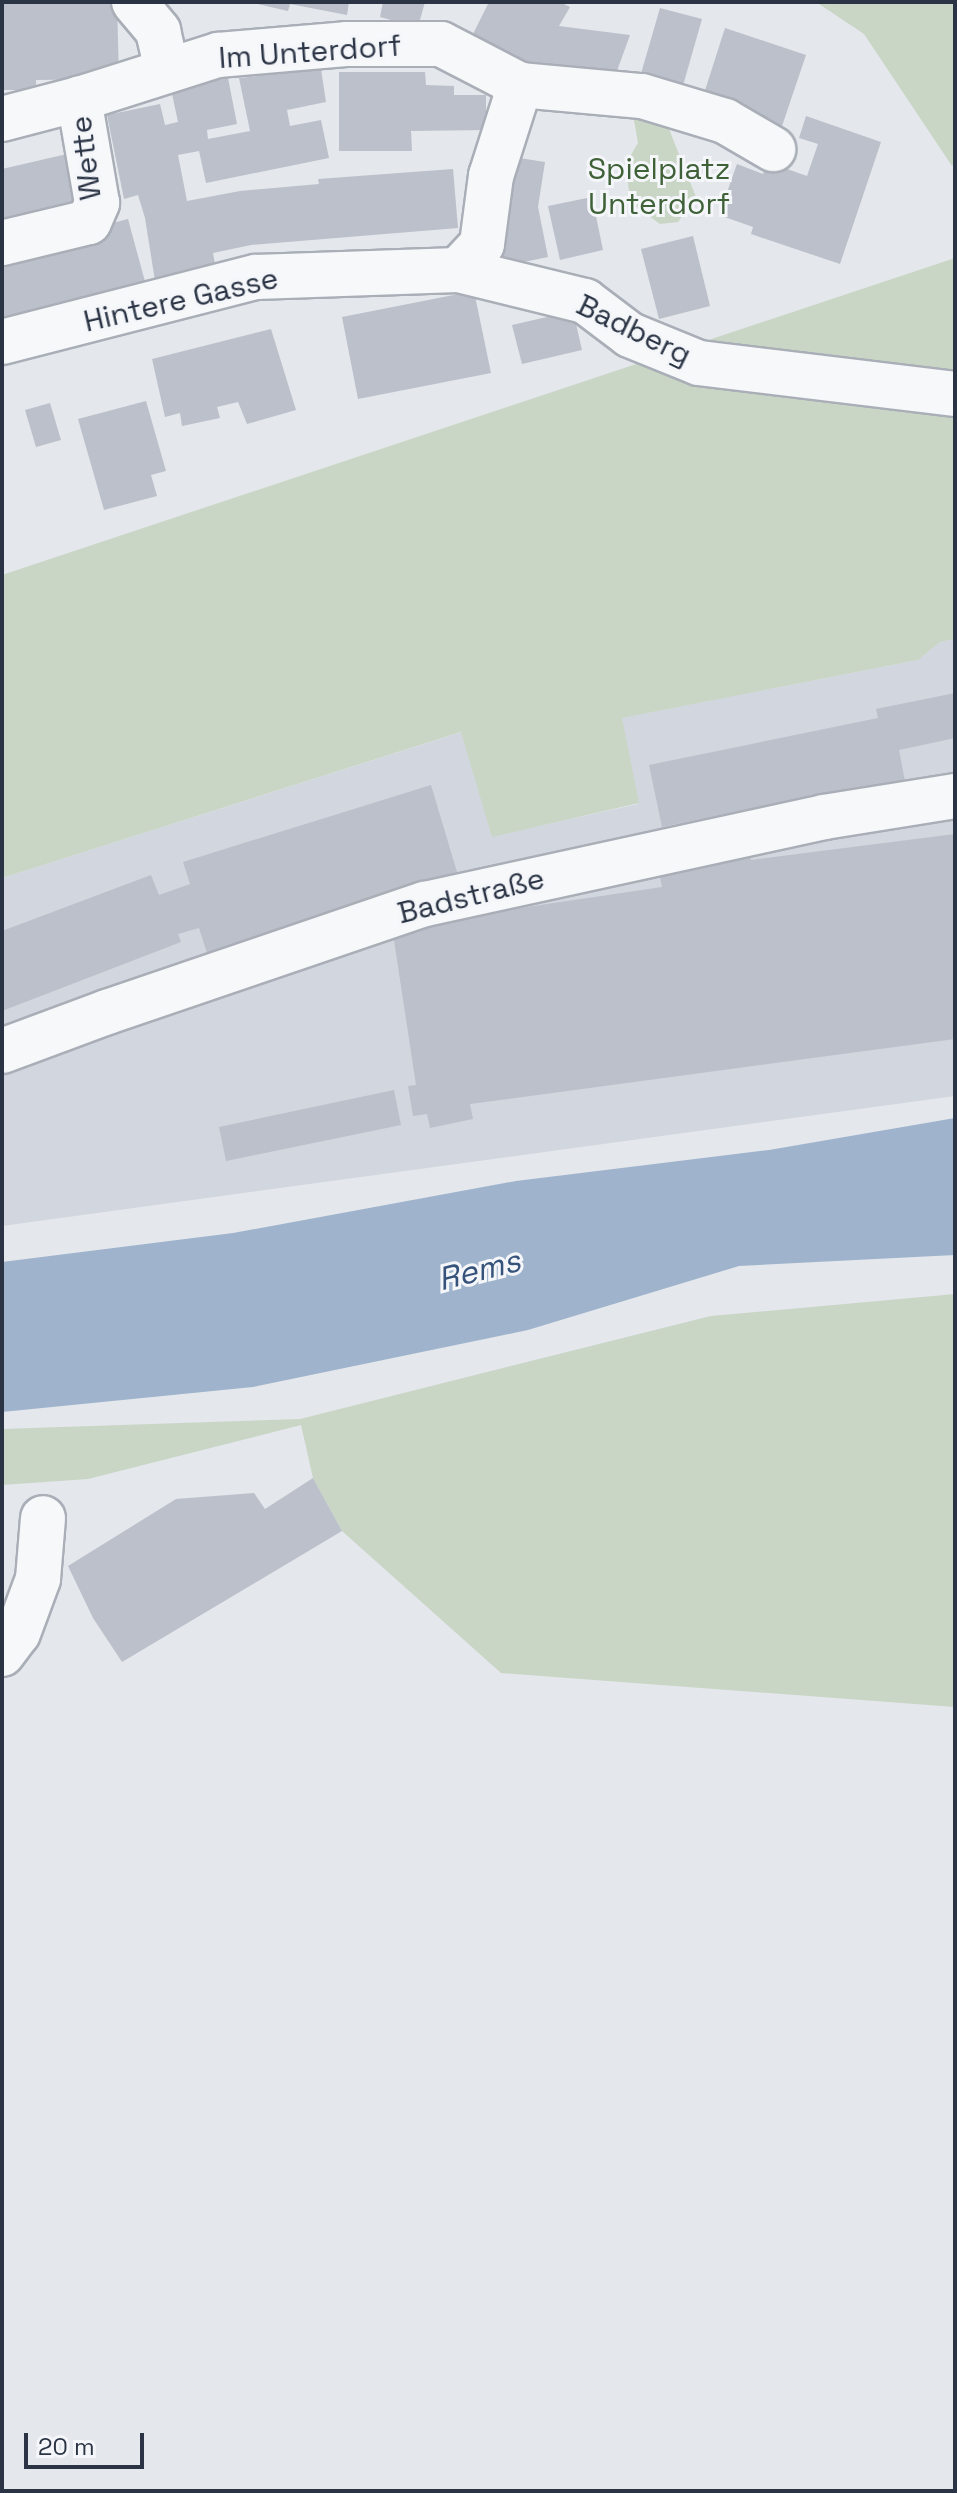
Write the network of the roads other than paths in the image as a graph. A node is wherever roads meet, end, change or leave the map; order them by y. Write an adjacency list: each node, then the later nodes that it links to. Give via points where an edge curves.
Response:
1 (134, 2): 2 (street, via 158,31)
2 (167, 69): 3 (street, Im Unterdorf, via 218,55 346,44 441,44); 4 (street, Im Unterdorf)
3 (520, 85): 6 (street, Im Unterdorf, via 642,96 725,121); 8 (street, via 491,176 482,244)
4 (79, 99): 5 (street, Im Unterdorf); 7 (street, Wette, via 97,203 89,222)
5 (2, 119)
6 (773, 149)
7 (2, 243)
8 (458, 270): 9 (street, Hintere Gasse, via 256,277); 10 (street, Badberg, via 585,301 630,335 699,363)
9 (2, 342)
10 (955, 394)
11 (955, 796): 12 (street, Badstraße, via 824,817 425,904)
12 (2, 1051)
13 (43, 1518): 14 (street, via 38,1579 18,1633)
14 (2, 1654)

